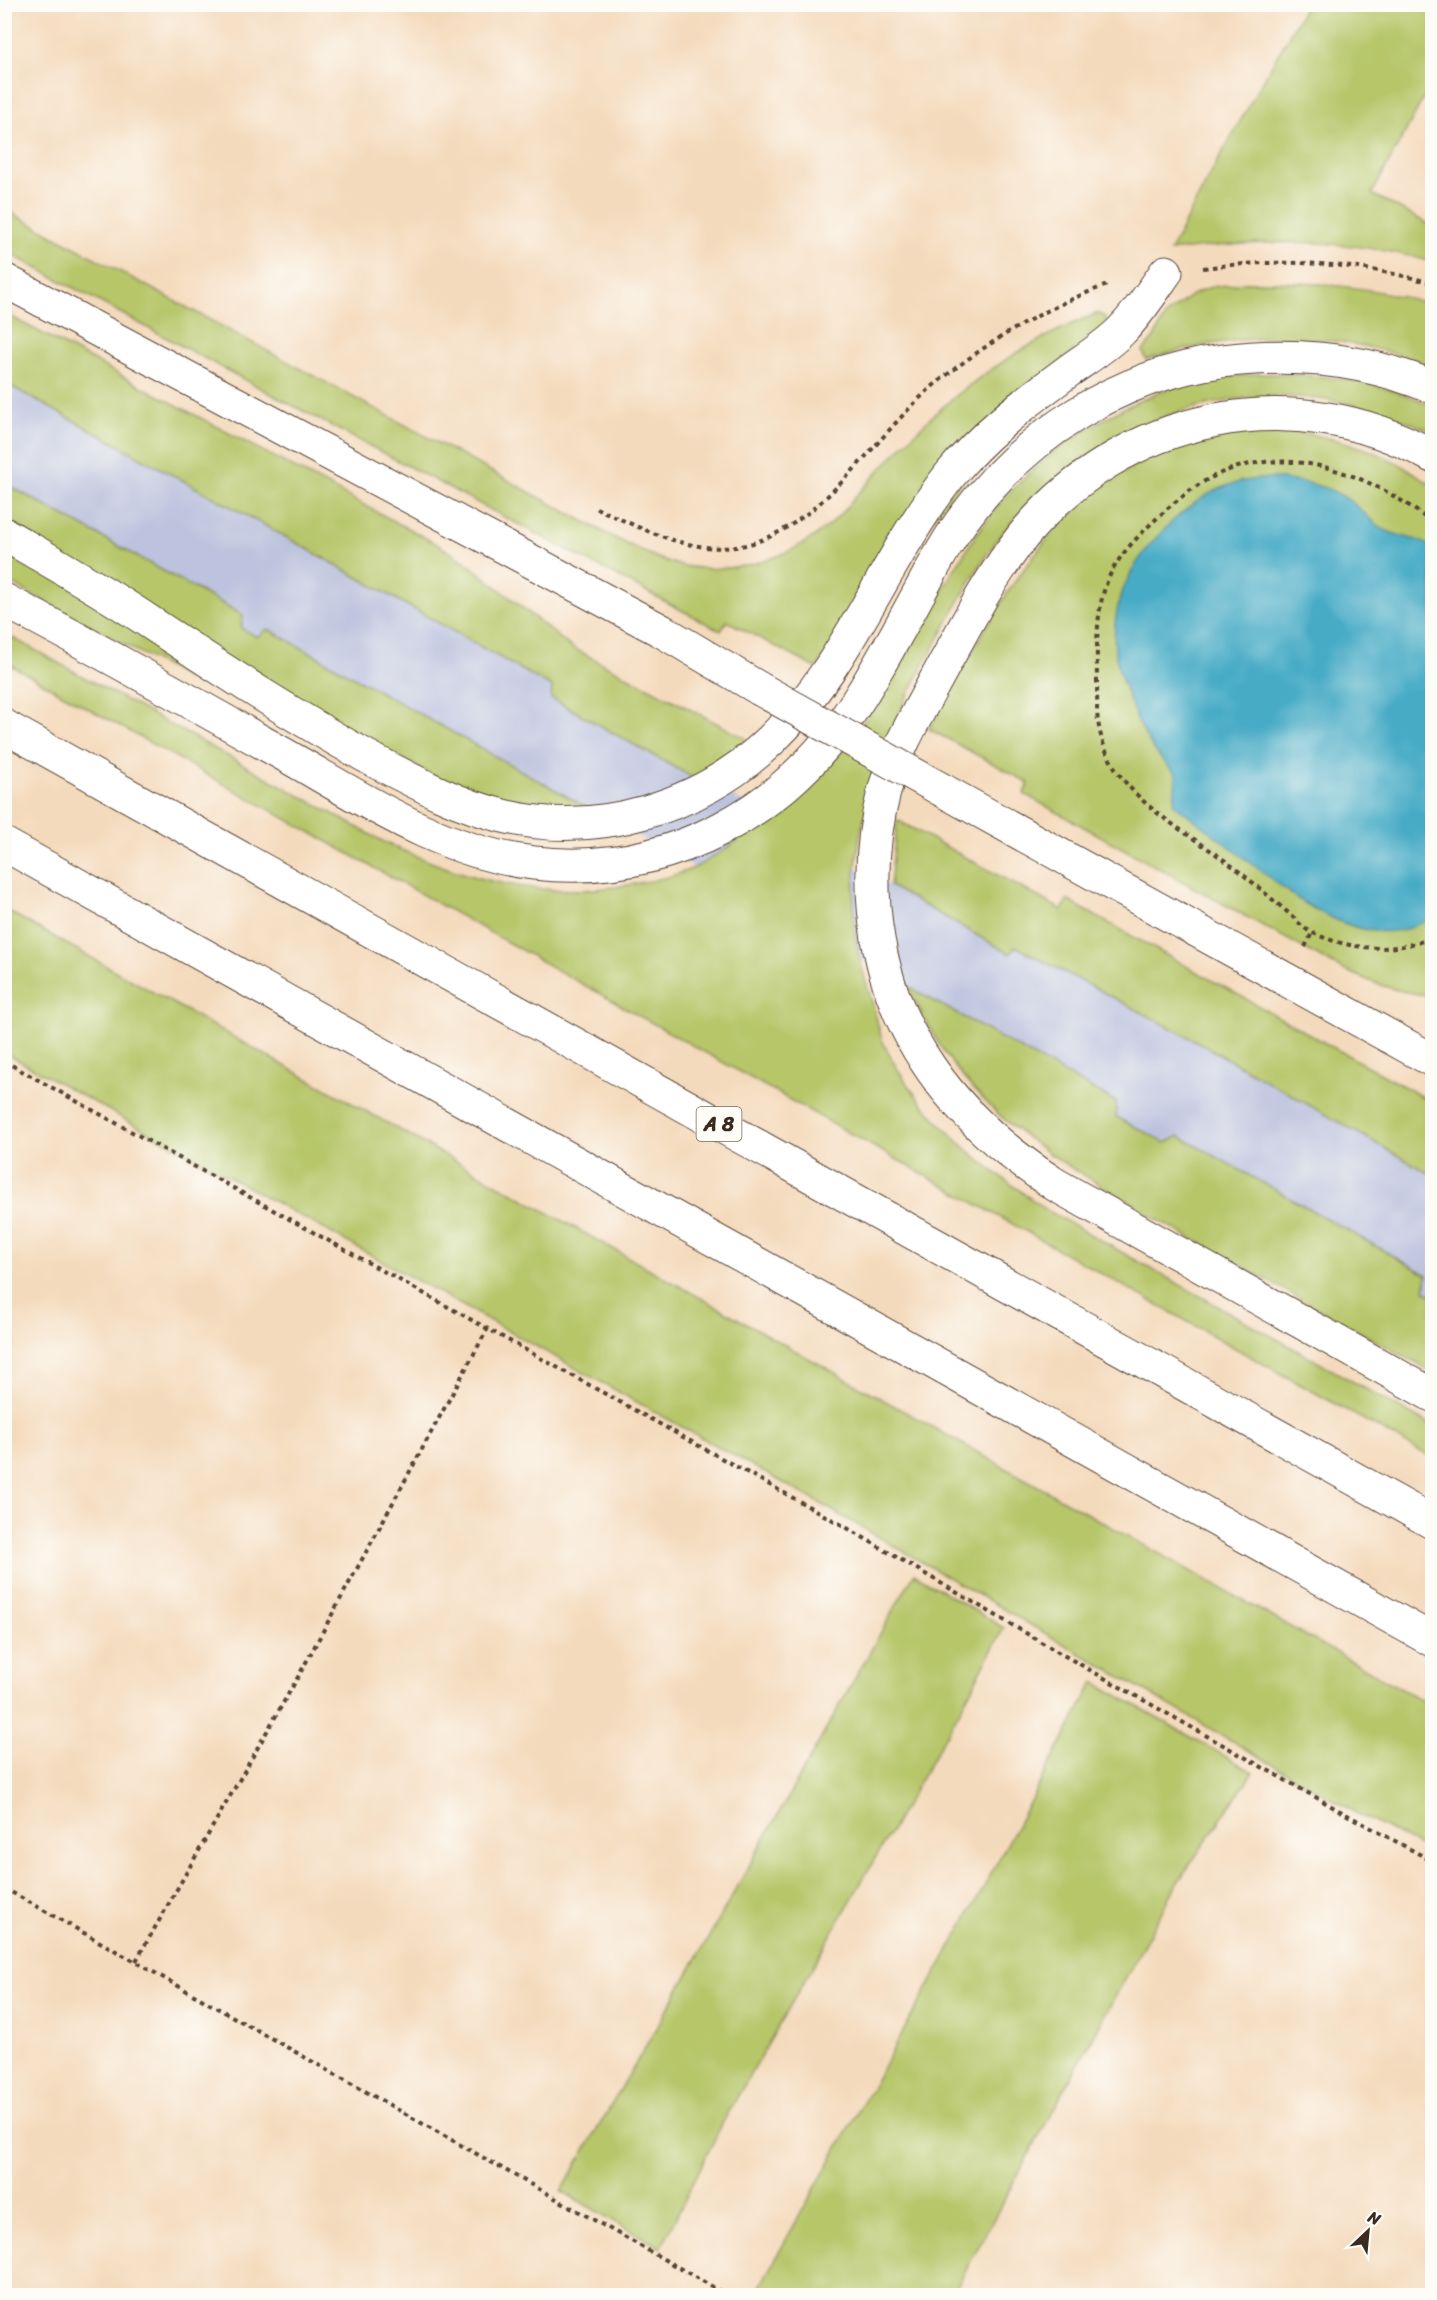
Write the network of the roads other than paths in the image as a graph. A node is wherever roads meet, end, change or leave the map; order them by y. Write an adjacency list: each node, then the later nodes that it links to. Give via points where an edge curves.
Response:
1 (1166, 272): 5 (main road, via 1120,332 1019,408 963,460 920,520 822,681 773,739 720,780 676,802 632,816 555,824 507,817 458,802 312,727)
2 (4, 280): 9 (main road, bridge, via 662,632)
3 (1432, 387): 6 (main road, via 1371,367 1263,357 1179,369 1130,386 1086,408 1026,451 965,516 859,699 796,776 726,827 677,848 628,861 534,863 455,844 383,810)
4 (1432, 456): 10 (main road, via 1395,437 1355,424 1262,414 1200,423 1159,436 1118,456 1076,485 1023,536 995,576 904,742 879,811 873,887 881,959 898,1012 933,1074 979,1126 1056,1185)
5 (4, 534)
6 (4, 600)
7 (4, 726): 11 (main road, A 8)
8 (4, 844): 12 (main road)
9 (1432, 1060)
10 (1432, 1395)
11 (1432, 1522)
12 (1432, 1640)

